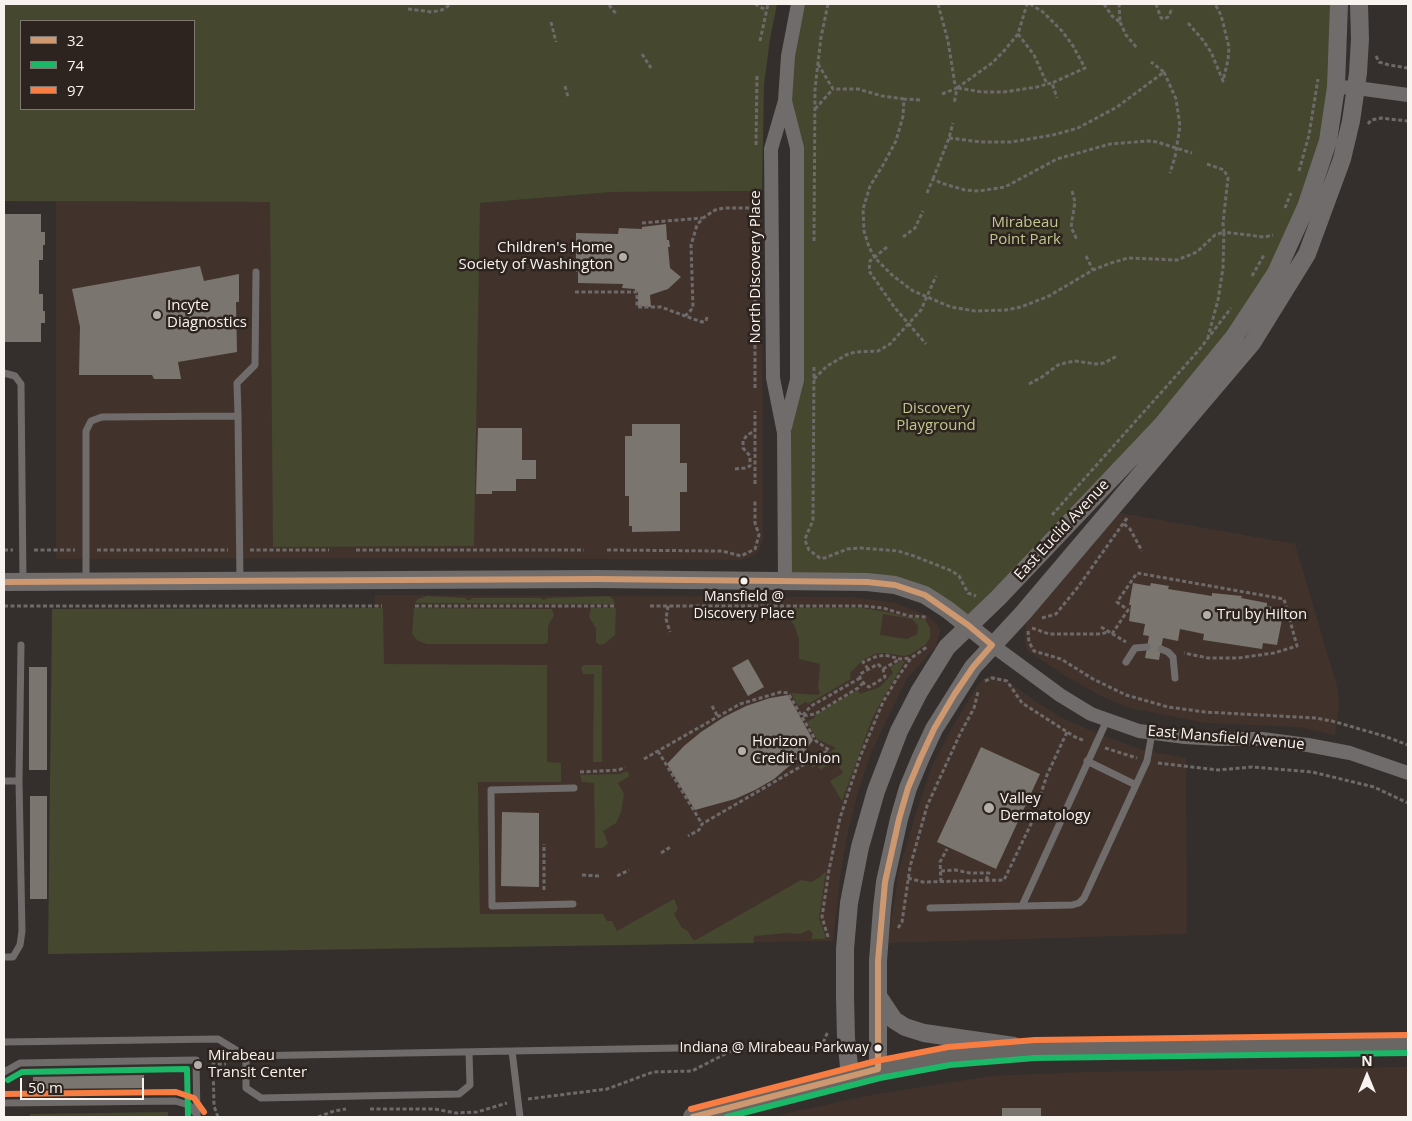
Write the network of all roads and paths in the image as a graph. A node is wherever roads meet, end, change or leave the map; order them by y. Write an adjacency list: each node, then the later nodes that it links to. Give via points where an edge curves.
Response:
1 (451, 4): 15 (path, via 432,12)
2 (610, 4): 18 (path)
3 (755, 4): 16 (path)
4 (768, 4): 16 (path)
5 (798, 4): 47 (street, North Discovery Place, via 788,56)
6 (828, 4): 29 (path)
7 (938, 4): 38 (path)
8 (1029, 4): 22 (path); 34 (path, via 1048,16 1062,31 1085,68)
9 (1104, 4): 20 (path)
10 (1119, 4): 20 (path)
11 (1156, 4): 17 (path, via 1161,18)
12 (1215, 4): 21 (path, via 1229,47 1223,81 1211,52)
13 (1339, 4): 37 (street, East Euclid Avenue)
14 (1359, 4): 39 (street, East Euclid Avenue)
15 (408, 9)
16 (766, 10): 23 (path)
17 (1174, 12)
18 (616, 15)
19 (551, 22): 24 (path)
20 (1120, 22): 25 (path)
21 (1188, 23)
22 (1018, 34): 35 (path, via 1034,55); 38 (path, via 992,63)
23 (760, 41)
24 (556, 42)
25 (1136, 48)
26 (642, 54): 30 (path)
27 (1375, 54): 31 (path, via 1379,62)
28 (1151, 62): 32 (path)
29 (818, 63): 40 (path); 49 (path)
30 (651, 68)
31 (1408, 68)
32 (1164, 72): 51 (path, via 1117,107 1069,131 1011,142); 52 (path, via 1179,112)
33 (1319, 73): 56 (path, via 1310,127)
34 (1052, 82): 35 (path); 44 (path)
35 (1047, 84): 38 (path, via 1004,92)
36 (565, 86): 43 (path)
37 (1336, 87): 39 (street); 131 (street, East Euclid Avenue, via 1328,141 1306,207 1276,273 1234,337 1162,425)
38 (957, 88): 41 (path); 48 (path)
39 (1357, 88): 42 (street); 137 (street, East Euclid Avenue, via 1342,159 1307,254 1252,343 1023,613)
40 (833, 89): 45 (path, via 858,89); 49 (path)
41 (942, 94)
42 (1408, 95)
43 (568, 98)
44 (1058, 98)
45 (904, 99): 46 (path); 77 (path, via 896,141 870,186 863,209 864,230)
46 (920, 100)
47 (785, 101): 99 (street, North Discovery Place, via 797,148 796,380); 99 (street, North Discovery Place, via 771,148 773,378)
48 (954, 104)
49 (814, 110): 72 (path)
50 (953, 123): 51 (path)
51 (949, 138): 57 (path)
52 (1176, 148): 53 (path); 55 (path); 57 (path, via 1148,141 1096,147 1057,159 1016,182 992,190 965,190)
53 (1192, 153)
54 (1207, 164): 67 (path, via 1224,170 1228,178)
55 (1170, 173)
56 (1296, 177)
57 (933, 179): 60 (path)
58 (1294, 185): 63 (path)
59 (1072, 191): 70 (path, via 1075,202 1071,227)
60 (927, 193)
61 (755, 208): 64 (path, via 719,209)
62 (923, 211): 69 (path, via 915,228)
63 (1283, 214)
64 (702, 218): 65 (path); 85 (path, via 692,237 693,308)
65 (642, 222)
66 (1276, 230): 68 (path)
67 (1224, 232): 68 (path, via 1264,237); 78 (path, via 1215,235 1197,252 1177,260 1128,258); 88 (path, via 1223,268)
68 (1273, 235): 71 (path)
69 (903, 237)
70 (1077, 240)
71 (1270, 241)
72 (814, 242)
73 (887, 247): 77 (path)
74 (1268, 248): 81 (path)
75 (755, 252): 95 (path)
76 (1086, 256): 78 (path)
77 (875, 258): 83 (path, via 902,284); 87 (path, via 869,264 869,271)
78 (1093, 270): 83 (path, via 1049,296 1006,310 960,309)
79 (256, 272): 97 (lane, via 255,364 237,383)
80 (936, 276): 83 (path)
81 (1250, 278)
82 (576, 292): 85 (path, via 637,292 637,307 662,307)
83 (926, 298): 87 (path)
84 (1231, 307): 88 (path)
85 (685, 316): 86 (path, via 702,322)
86 (707, 317)
87 (910, 324): 89 (path); 93 (path, via 883,349 846,355 827,366)
88 (1208, 337): 105 (path)
89 (926, 344)
90 (1117, 356): 94 (path, via 1104,363 1075,361 1058,365)
91 (814, 363): 93 (path)
92 (4, 372): 108 (lane, via 15,376 21,384)
93 (814, 379): 123 (path, via 813,520 806,538 809,550 820,558 861,548 914,556 952,571 959,576 968,593)
94 (1029, 384)
95 (755, 388)
96 (755, 411): 98 (path)
97 (238, 416): 119 (lane); 122 (lane, via 102,417 91,421 86,431)
98 (755, 430): 100 (path); 101 (path, via 743,441 743,448 750,456)
99 (784, 433): 118 (street, North Discovery Place)
100 (755, 465): 101 (path); 103 (path)
101 (750, 466): 102 (path)
102 (735, 469)
103 (754, 484)
104 (755, 502): 116 (path, via 754,523 759,535 755,549 741,556 722,551)
105 (1048, 519)
106 (1124, 524): 117 (path, via 1130,528)
107 (4, 550): 108 (path)
108 (23, 550): 109 (path); 121 (lane)
109 (78, 550)
110 (97, 550): 111 (path)
111 (231, 550)
112 (250, 550): 113 (path)
113 (328, 550)
114 (356, 550): 115 (path)
115 (584, 550)
116 (607, 550)
117 (1142, 552)
118 (785, 580): 119 (street, East Mansfield Avenue); 131 (street, East Mansfield Avenue, via 895,585 925,595)
119 (240, 581): 122 (street, East Mansfield Avenue)
120 (4, 582): 121 (street, East Mansfield Avenue)
121 (23, 582): 122 (street, East Mansfield Avenue)
122 (86, 582)
123 (982, 596)
124 (4, 606): 125 (path)
125 (382, 606)
126 (415, 606): 127 (path)
127 (614, 606)
128 (650, 606): 129 (path)
129 (668, 606): 130 (path, via 864,606); 133 (path, via 666,619)
130 (926, 617)
131 (968, 626): 137 (street, East Mansfield Avenue); 201 (street, East Euclid Avenue, via 947,647 899,731 860,847 845,950)
132 (1101, 627): 134 (path)
133 (670, 632)
134 (1110, 633): 135 (path); 138 (path, via 1128,610 1117,602 1137,573 1284,599 1297,646 1238,658 1208,658 1184,654); 158 (path, via 1049,634 1029,626 1028,642 1034,651 1061,660 1092,679 1168,707 1315,718 1376,733)
135 (1126, 642)
136 (21, 645): 166 (lane)
137 (992, 645): 155 (street, East Mansfield Avenue, via 1060,695); 189 (street, East Euclid Avenue, via 973,667 934,729 908,788 885,882)
138 (1179, 646)
139 (927, 647): 142 (path)
140 (1147, 647): 144 (lane, via 1135,648)
141 (1161, 649): 148 (lane, via 1173,657)
142 (911, 658): 143 (path); 187 (path, via 883,702 867,738 840,818 822,917)
143 (900, 659): 145 (path, via 885,655 875,657 864,662); 146 (path)
144 (1126, 662)
145 (868, 669): 146 (path, via 878,664); 147 (path, via 860,674)
146 (883, 669): 149 (path, via 884,677 869,687)
147 (860, 678): 149 (path); 150 (path)
148 (1175, 678)
149 (863, 683): 151 (path)
150 (832, 694): 151 (path); 153 (path, via 811,706)
151 (836, 701): 153 (path, via 815,714)
152 (712, 706): 154 (path)
153 (802, 716): 154 (path, via 788,694 781,692 740,704); 169 (path, via 816,742 829,750)
154 (718, 717): 159 (path)
155 (1107, 720): 157 (street, East Mansfield Avenue); 161 (lane)
156 (1067, 732): 181 (path, via 1047,776 1031,824 1004,880)
157 (1152, 733): 164 (street, East Mansfield Avenue, via 1308,744 1350,753); 167 (lane, via 1147,761)
158 (1408, 745)
159 (658, 751): 160 (path); 169 (path)
160 (644, 759)
161 (1087, 761): 167 (lane); 185 (lane)
162 (625, 768): 163 (path)
163 (580, 772)
164 (1408, 773)
165 (4, 781): 166 (lane)
166 (19, 781): 188 (lane, via 22,931 14,957)
167 (1136, 785): 185 (lane, via 1080,903)
168 (574, 788): 184 (lane, via 491,790 492,906)
169 (702, 824): 170 (path, via 699,830)
170 (688, 836)
171 (544, 844): 183 (path)
172 (672, 846): 174 (path)
173 (947, 850): 176 (path, via 940,862)
174 (661, 853)
175 (629, 870): 179 (path)
176 (940, 871): 181 (path, via 989,873); 182 (path)
177 (582, 876): 178 (path)
178 (599, 876)
179 (617, 876)
180 (908, 878): 182 (path)
181 (986, 880): 182 (path)
182 (941, 882)
183 (544, 890)
184 (572, 904)
185 (1022, 906): 186 (lane)
186 (930, 908)
187 (828, 947)
188 (4, 957)
189 (878, 996): 194 (street, via 894,1020 905,1027 924,1033); 199 (street, East Euclid Avenue)
190 (828, 1022): 202 (path, via 824,1041 815,1048 798,1046 731,1051 692,1071 653,1072 607,1089)
191 (4, 1042): 197 (lane, via 218,1040)
192 (1408, 1044): 194 (main road)
193 (679, 1048): 195 (lane)
194 (1035, 1049): 199 (main road, via 948,1056)
195 (512, 1051): 196 (lane); 202 (lane)
196 (469, 1052): 197 (lane); 197 (lane, via 470,1085 459,1094 439,1095 261,1098 246,1088)
197 (246, 1056)
198 (226, 1064): 207 (path, via 214,1064 214,1106)
199 (878, 1069): 201 (main road)
200 (4, 1072): 206 (lane, via 20,1063 196,1060)
201 (850, 1076): 210 (main road)
202 (518, 1100): 205 (path, via 477,1112 456,1113 435,1108); 209 (lane)
203 (4, 1103): 206 (lane, via 175,1101 189,1105)
204 (356, 1109): 208 (path, via 334,1111)
205 (366, 1109)
206 (197, 1116)
207 (218, 1117)
208 (318, 1117)
209 (520, 1117)
210 (693, 1117)

